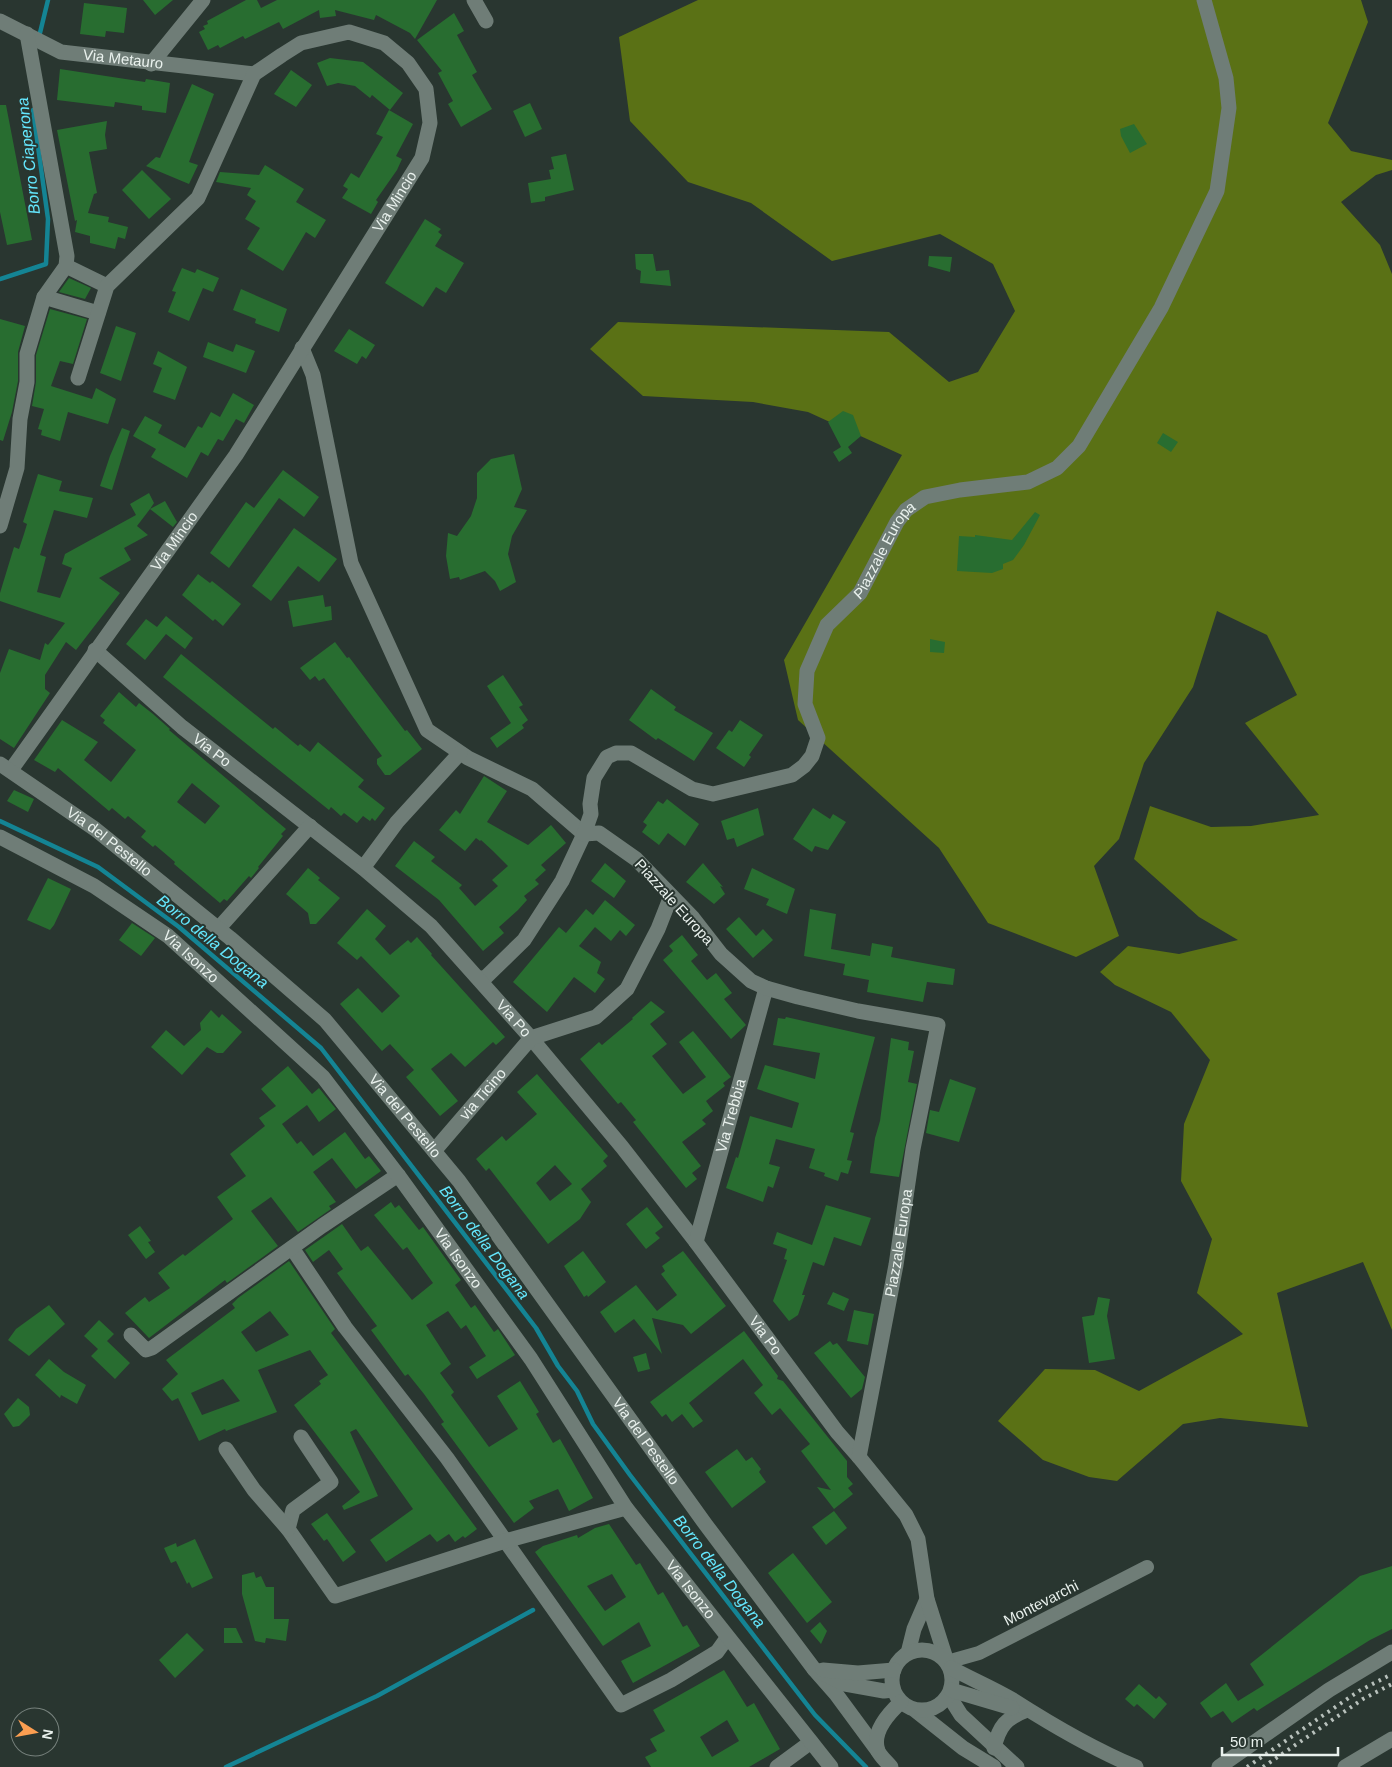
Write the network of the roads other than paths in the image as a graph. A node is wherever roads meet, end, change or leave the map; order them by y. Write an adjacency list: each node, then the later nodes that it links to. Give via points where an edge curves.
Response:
1 (203, 0): 7 (street)
2 (474, 0): 4 (street)
3 (1204, 0): 20 (street, Piazzale Europa, via 1226,78 1229,108 1216,191 1161,308 1079,446 1057,468 1028,482 925,497 906,510 860,593 827,625 807,671 805,704 818,738 812,756 804,766 792,775 713,794 692,789 631,753 616,753 607,757 594,778 591,814)
4 (486, 21)
5 (0, 22): 6 (street, Via Metauro)
6 (34, 38): 7 (street, Via Metauro, via 61,52); 9 (street)
7 (151, 64): 8 (street, Via Metauro)
8 (254, 74): 10 (street, via 198,198); 13 (street, Via Mincio, via 301,42 349,32 384,43 408,63 426,89 430,123 422,158)
9 (66, 266): 10 (street); 11 (street)
10 (107, 286): 12 (street)
11 (44, 297): 12 (street); 15 (street, via 27,354 18,468)
12 (98, 313): 14 (street)
13 (302, 348): 16 (street, Via Mincio, via 236,455); 17 (street, via 313,375 351,563 427,730)
14 (78, 378)
15 (0, 526)
16 (94, 650): 18 (street, Via Mincio); 19 (street, Via Po, via 182,727)
17 (460, 753): 20 (street, via 532,789); 22 (street, via 397,822)
18 (5, 767): 24 (street, Via del Pestello, via 95,830)
19 (310, 826): 22 (street, Via Po); 24 (street)
20 (584, 834): 23 (street, Piazzale Europa, via 599,833 636,859); 25 (street, via 562,881 524,940)
21 (0, 837): 29 (street, Via Isonzo, via 94,886 168,936 323,1077)
22 (362, 868): 25 (street, Via Po, via 431,926)
23 (671, 896): 26 (street, Piazzale Europa, via 721,954 751,981); 27 (street, via 627,989 596,1017)
24 (218, 929): 28 (street, Via del Pestello, via 325,1020)
25 (479, 979): 27 (street, Via Po)
26 (766, 988): 30 (street, Via Trebbia); 35 (street, Piazzale Europa, via 858,1011 938,1024)
27 (531, 1038): 28 (street, via Ticino); 30 (street, Via Po)
28 (434, 1151): 45 (street, Via del Pestello)
29 (398, 1175): 31 (street); 36 (street, Via Isonzo, via 531,1359)
30 (696, 1242): 35 (street, Via Po)
31 (292, 1248): 32 (street, via 152,1348 146,1350 141,1347); 38 (street, via 345,1327 447,1458)
32 (131, 1335)
33 (301, 1437): 37 (street, via 331,1482 293,1510)
34 (226, 1449): 37 (street, via 254,1490)
35 (859, 1457): 40 (street, via 906,1515 918,1539)
36 (626, 1508): 38 (street); 41 (street, Via Isonzo)
37 (288, 1529): 38 (street, via 335,1596)
38 (505, 1541): 41 (street, via 622,1705 718,1652)
39 (1147, 1567): 44 (street, Montevarchi, via 979,1653)
40 (927, 1599): 43 (street); 44 (street)
41 (727, 1638): 52 (street, Via Isonzo)
42 (1392, 1652): 61 (street, via 1329,1690)
43 (908, 1653): 44 (street, via 925,1650 941,1656); 46 (street)
44 (949, 1665): 47 (street, via 953,1683); 50 (street)
45 (814, 1669): 46 (street, via 858,1674); 48 (street, Via del Pestello, via 845,1684); 54 (street, Via del Pestello)
46 (894, 1670): 48 (street)
47 (950, 1693): 49 (street, via 934,1708); 50 (street); 53 (street, via 961,1715)
48 (897, 1696): 49 (street); 54 (street, via 882,1722)
49 (915, 1710): 58 (street, via 963,1748)
50 (1027, 1710): 53 (street, via 1005,1720 998,1730); 60 (street)
51 (1392, 1740): 62 (street)
52 (811, 1742): 55 (street); 56 (street, Via Isonzo)
53 (994, 1748): 59 (street)
54 (878, 1751): 57 (street, Via del Pestello)
55 (777, 1767)
56 (831, 1767)
57 (891, 1767)
58 (994, 1767)
59 (1017, 1767)
60 (1136, 1767)
61 (1219, 1767)
62 (1345, 1767)

